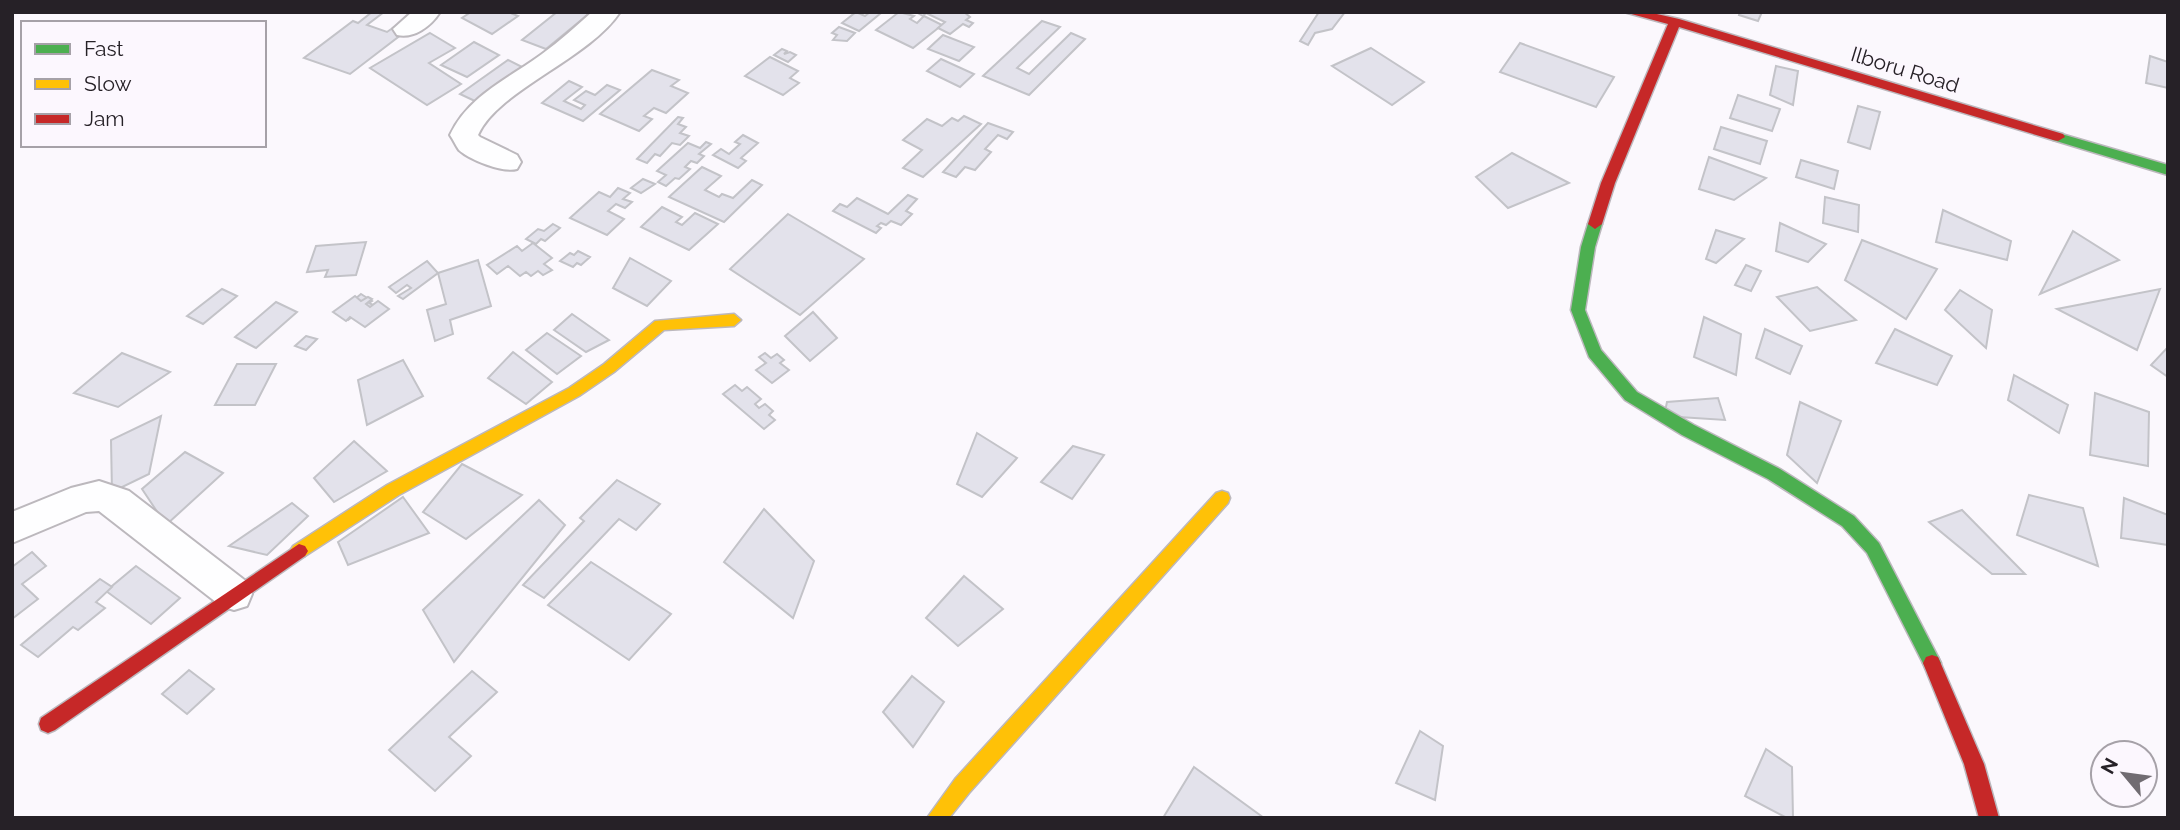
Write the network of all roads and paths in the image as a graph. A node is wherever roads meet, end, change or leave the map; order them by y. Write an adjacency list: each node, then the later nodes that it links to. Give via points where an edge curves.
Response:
1 (428, 12): 5 (street)
2 (608, 12): 6 (street, via 552,60 489,103 466,126 464,135 470,144)
3 (1630, 12): 4 (street, Ilboru Road)
4 (1675, 22): 7 (street, Ilboru Road); 14 (street, via 1608,183 1588,247 1578,310 1594,353 1631,396 1806,494 1848,521 1873,548 1931,660 1974,764)
5 (406, 29)
6 (508, 162)
7 (2168, 170)
8 (734, 320): 11 (street, via 660,325 574,392 393,490)
9 (1222, 498): 13 (street)
10 (12, 528): 11 (street, via 83,498 99,496 117,502)
11 (234, 594): 12 (street)
12 (48, 724)
13 (937, 818)
14 (1989, 818)

